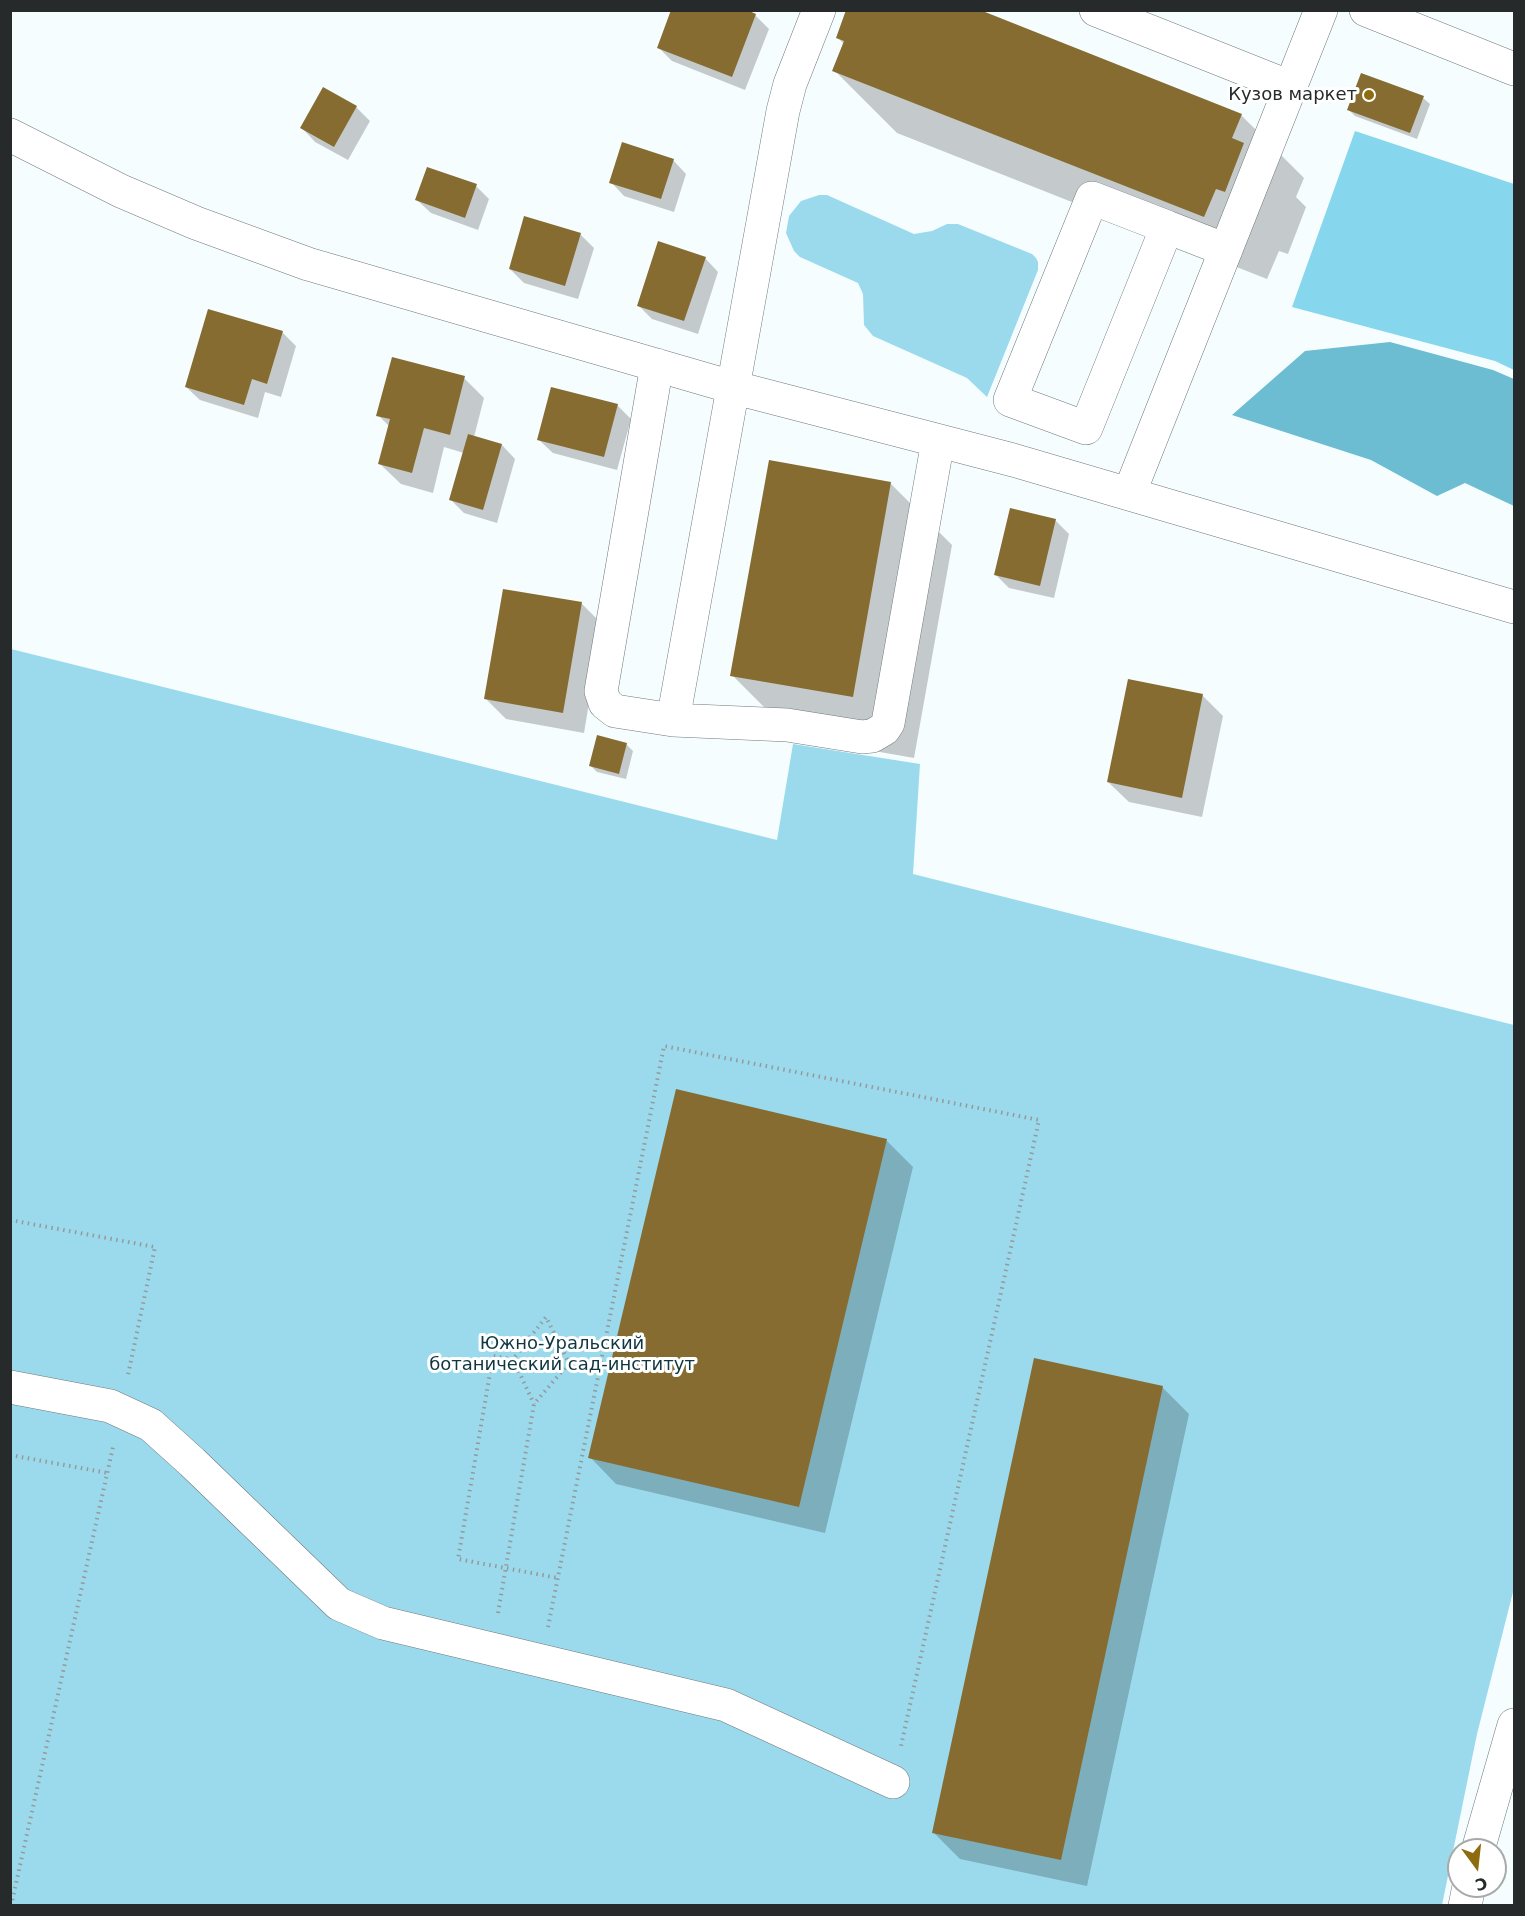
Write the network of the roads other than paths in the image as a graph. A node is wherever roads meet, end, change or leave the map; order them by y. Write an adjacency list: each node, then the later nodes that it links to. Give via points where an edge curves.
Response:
1 (819, 10): 11 (street, via 783,111)
2 (1096, 10): 6 (street)
3 (1321, 10): 6 (street)
4 (1366, 10): 5 (street)
5 (1515, 69)
6 (1290, 87): 9 (street, via 1245,171)
7 (10, 135): 10 (street, via 121,191 297,261)
8 (1167, 227): 8 (street, via 1086,428 1010,400 1092,198); 9 (street)
9 (1226, 250): 13 (street)
10 (657, 365): 11 (street); 15 (street, via 601,691 605,703 615,711)
11 (732, 387): 12 (street); 15 (street)
12 (938, 441): 13 (street); 15 (street, via 884,729 872,736 862,736 787,725)
13 (1129, 494): 14 (street)
14 (1515, 608)
15 (673, 720)
16 (10, 1387): 18 (street, via 110,1406 151,1425 339,1604 383,1623 726,1705)
17 (1515, 1725): 19 (street)
18 (893, 1782)
19 (1482, 1838)

